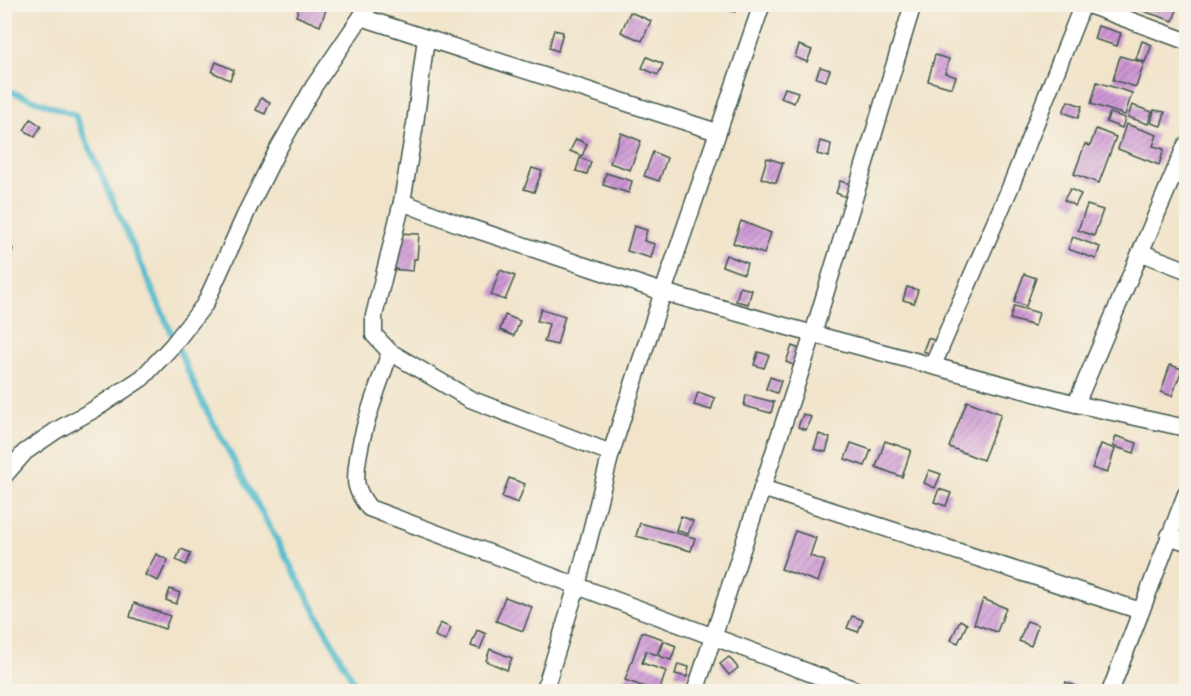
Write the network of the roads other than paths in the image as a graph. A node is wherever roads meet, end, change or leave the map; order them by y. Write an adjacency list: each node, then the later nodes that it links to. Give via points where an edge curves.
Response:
1 (762, 4): 7 (street)
2 (914, 4): 13 (street)
3 (1084, 4): 6 (street); 15 (street)
4 (365, 11): 5 (street); 19 (street, via 314,86 277,152 205,304 142,378 26,452)
5 (426, 38): 7 (street); 9 (street)
6 (1186, 41)
7 (717, 132): 12 (street)
8 (1186, 145): 10 (street)
9 (402, 202): 12 (street); 14 (street, via 374,316 374,335)
10 (1142, 253): 11 (street); 16 (street)
11 (1186, 270)
12 (663, 292): 13 (street); 18 (street)
13 (813, 334): 15 (street); 20 (street)
14 (390, 352): 18 (street, via 470,399); 24 (street, via 363,433 356,481 360,497 369,508)
15 (933, 365): 16 (street)
16 (1076, 404): 17 (street)
17 (1186, 428)
18 (611, 453): 24 (street)
19 (4, 476)
20 (762, 488): 25 (street); 26 (street)
21 (1186, 494): 22 (street)
22 (1169, 536): 23 (street); 25 (street)
23 (1186, 543)
24 (577, 586): 26 (street); 27 (street)
25 (1141, 611): 30 (street)
26 (713, 637): 28 (street); 29 (street)
27 (544, 692)
28 (695, 692)
29 (861, 692)
30 (1110, 692)

